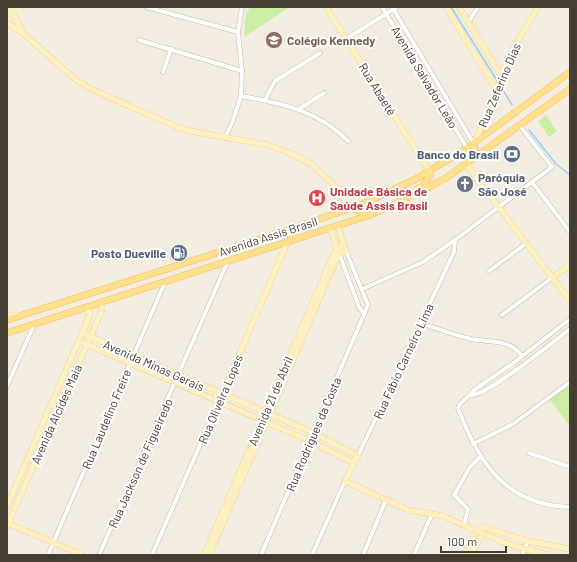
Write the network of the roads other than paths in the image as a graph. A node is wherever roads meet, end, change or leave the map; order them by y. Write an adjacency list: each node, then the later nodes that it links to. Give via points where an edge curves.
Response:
1 (21, 7): 11 (street)
2 (146, 7): 15 (street)
3 (242, 7): 15 (street)
4 (326, 7): 17 (street, Rua Abaeté)
5 (382, 7): 12 (street, Avenida Salvador Leão)
6 (446, 7): 27 (street)
7 (458, 7): 14 (street)
8 (478, 7): 14 (street)
9 (538, 7): 24 (street, Rua Zeferino Dias, via 513,49)
10 (394, 8): 12 (street); 25 (street, Avenida Salvador Leão)
11 (9, 11): 16 (street)
12 (386, 14): 17 (street); 26 (street, Avenida Salvador Leão)
13 (7, 23): 16 (street)
14 (468, 23): 24 (street)
15 (238, 32): 21 (street)
16 (24, 34): 34 (street, via 76,80 91,89 178,128)
17 (346, 39): 39 (street, Rua Abaeté)
18 (139, 40): 19 (street)
19 (171, 49): 21 (street); 22 (street)
20 (320, 53): 31 (street, via 276,81)
21 (242, 71): 30 (street)
22 (163, 72)
23 (570, 72): 36 (main road, Avenida Assis Brasil)
24 (500, 78): 27 (street, Rua Zeferino Dias)
25 (438, 83): 26 (street); 36 (street, Avenida Salvador Leão)
26 (431, 87): 37 (street, Avenida Salvador Leão)
27 (496, 87): 36 (street, Rua Zeferino Dias)
28 (570, 89): 33 (main road, Avenida Assis Brasil)
29 (324, 93): 32 (street)
30 (241, 96): 31 (street); 34 (street)
31 (265, 100): 32 (street)
32 (298, 109): 35 (street, via 326,122)
33 (520, 126): 38 (main road, Avenida Assis Brasil); 41 (street, via 552,167)
34 (225, 138): 40 (street, via 280,149 311,164)
35 (348, 140)
36 (474, 144): 37 (main road, Avenida Assis Brasil); 38 (main road)
37 (467, 148): 39 (main road, Avenida Assis Brasil)
38 (466, 164): 42 (main road, Avenida Assis Brasil); 44 (street)
39 (429, 171): 42 (main road, via 426,183); 43 (main road, Avenida Assis Brasil)
40 (327, 178): 43 (street); 45 (street)
41 (532, 182): 44 (street); 50 (street)
42 (408, 198): 46 (main road, Avenida Assis Brasil)
43 (360, 205): 45 (main road, Avenida Assis Brasil)
44 (499, 207): 51 (street); 53 (street)
45 (352, 208): 46 (main road); 47 (main road, Avenida Assis Brasil)
46 (370, 215): 48 (main road, Avenida Assis Brasil)
47 (302, 225): 52 (main road); 62 (main road, Avenida Assis Brasil)
48 (338, 227): 49 (main road, Avenida Assis Brasil); 54 (street)
49 (330, 229): 52 (main road, Avenida Assis Brasil); 55 (street)
50 (570, 232)
51 (455, 240): 61 (street, via 423,262); 72 (street, Rua Fábio Carneiro Lima, via 454,252)
52 (287, 243): 56 (main road, Avenida Assis Brasil); 91 (street, Rua Oliveira Lopes)
53 (527, 243): 58 (street); 59 (street)
54 (345, 248): 55 (street); 61 (street)
55 (338, 250): 67 (street); 94 (street, Avenida 21 de Abril)
56 (228, 261): 60 (main road, Avenida Assis Brasil); 85 (street, Rua Jackson de Figueiredo)
57 (570, 264): 59 (street)
58 (489, 271)
59 (553, 277): 64 (street); 69 (street)
60 (165, 282): 63 (main road, Avenida Assis Brasil); 80 (street, Rua Laudelino Freire)
61 (362, 289): 67 (street, via 368,302)
62 (91, 294): 63 (main road); 66 (main road, Avenida Assis Brasil)
63 (102, 302): 65 (main road, Avenida Assis Brasil); 77 (street, Avenida Alcides Maia, via 102,310)
64 (570, 302)
65 (87, 308): 73 (main road, Avenida Assis Brasil); 76 (street, Avenida Alcides Maia, via 90,316)
66 (24, 314): 68 (street); 71 (main road, Avenida Assis Brasil)
67 (364, 314): 96 (street, Rua Rodrigues da Costa)
68 (7, 315)
69 (502, 315)
70 (570, 319): 81 (street)
71 (7, 320)
72 (421, 324): 81 (street, via 471,339 506,344 514,347); 100 (street, Rua Fábio Carneiro Lima)
73 (34, 325): 75 (main road, Avenida Assis Brasil); 90 (street)
74 (570, 329): 84 (street)
75 (8, 332)
76 (82, 333): 77 (street, Avenida Minas Gerais); 78 (street, Avenida Alcides Maia)
77 (90, 337): 79 (street, Avenida Alcides Maia); 80 (street, Avenida Minas Gerais)
78 (79, 341): 79 (street, Avenida Minas Gerais); 106 (street, Avenida Alcides Maia)
79 (86, 344): 82 (street, Avenida Minas Gerais); 110 (street, Avenida Alcides Maia)
80 (133, 356): 82 (street, Rua Laudelino Freire); 85 (street, Avenida Minas Gerais)
81 (522, 356): 83 (street)
82 (130, 364): 88 (street, Avenida Minas Gerais); 114 (street, Rua Laudelino Freire)
83 (512, 364): 84 (street); 86 (street)
84 (517, 369): 89 (street)
85 (178, 376): 88 (street, Rua Jackson de Figueiredo); 91 (street, Avenida Minas Gerais)
86 (490, 380): 89 (street); 92 (street, via 474,390)
87 (570, 382): 98 (street, via 513,424)
88 (175, 383): 93 (street, Avenida Minas Gerais); 119 (street, Rua Jackson de Figueiredo)
89 (494, 385): 92 (street, via 478,395)
90 (7, 386)
91 (222, 394): 93 (street, Rua Oliveira Lopes); 94 (street, Avenida Minas Gerais)
92 (471, 395): 98 (street, via 460,404 459,410)
93 (219, 401): 95 (street, Avenida Minas Gerais); 120 (street, Rua Oliveira Lopes)
94 (268, 414): 95 (street, Avenida 21 de Abril); 96 (street, Avenida Minas Gerais)
95 (265, 421): 97 (street, Avenida Minas Gerais); 108 (street, Avenida 21 de Abril)
96 (314, 432): 97 (street, Rua Rodrigues da Costa); 100 (street, Avenida Minas Gerais)
97 (310, 440): 102 (street, Avenida Minas Gerais); 123 (street, Rua Rodrigues da Costa)
98 (473, 444): 101 (street)
99 (529, 453): 103 (street)
100 (358, 456): 102 (street, Rua Fábio Carneiro Lima)
101 (480, 457): 107 (street, via 503,484 518,495 547,504); 111 (street, via 470,467 454,495 468,510)
102 (354, 464): 104 (street, Rua Fábio Carneiro Lima)
103 (570, 467)
104 (345, 481): 105 (street); 124 (street)
105 (386, 500): 109 (street, via 408,510); 125 (street)
106 (7, 506)
107 (570, 507)
108 (225, 511): 121 (street, Avenida 21 de Abril); 122 (street, Avenida 21 de Abril)
109 (432, 514): 111 (street); 126 (street)
110 (7, 524): 114 (street)
111 (464, 525): 112 (street)
112 (479, 533): 113 (street, via 480,528 486,527); 116 (street); 127 (street); 128 (street)
113 (528, 541): 115 (street); 116 (street)
114 (53, 543): 117 (street, Rua Laudelino Freire); 118 (street)
115 (570, 549)
116 (523, 552): 129 (street)
117 (48, 555)
118 (82, 555)
119 (100, 555)
120 (152, 555)
121 (204, 555)
122 (209, 555)
123 (261, 555)
124 (312, 555)
125 (363, 555)
126 (414, 555)
127 (465, 555)
128 (472, 555)
129 (548, 555)

